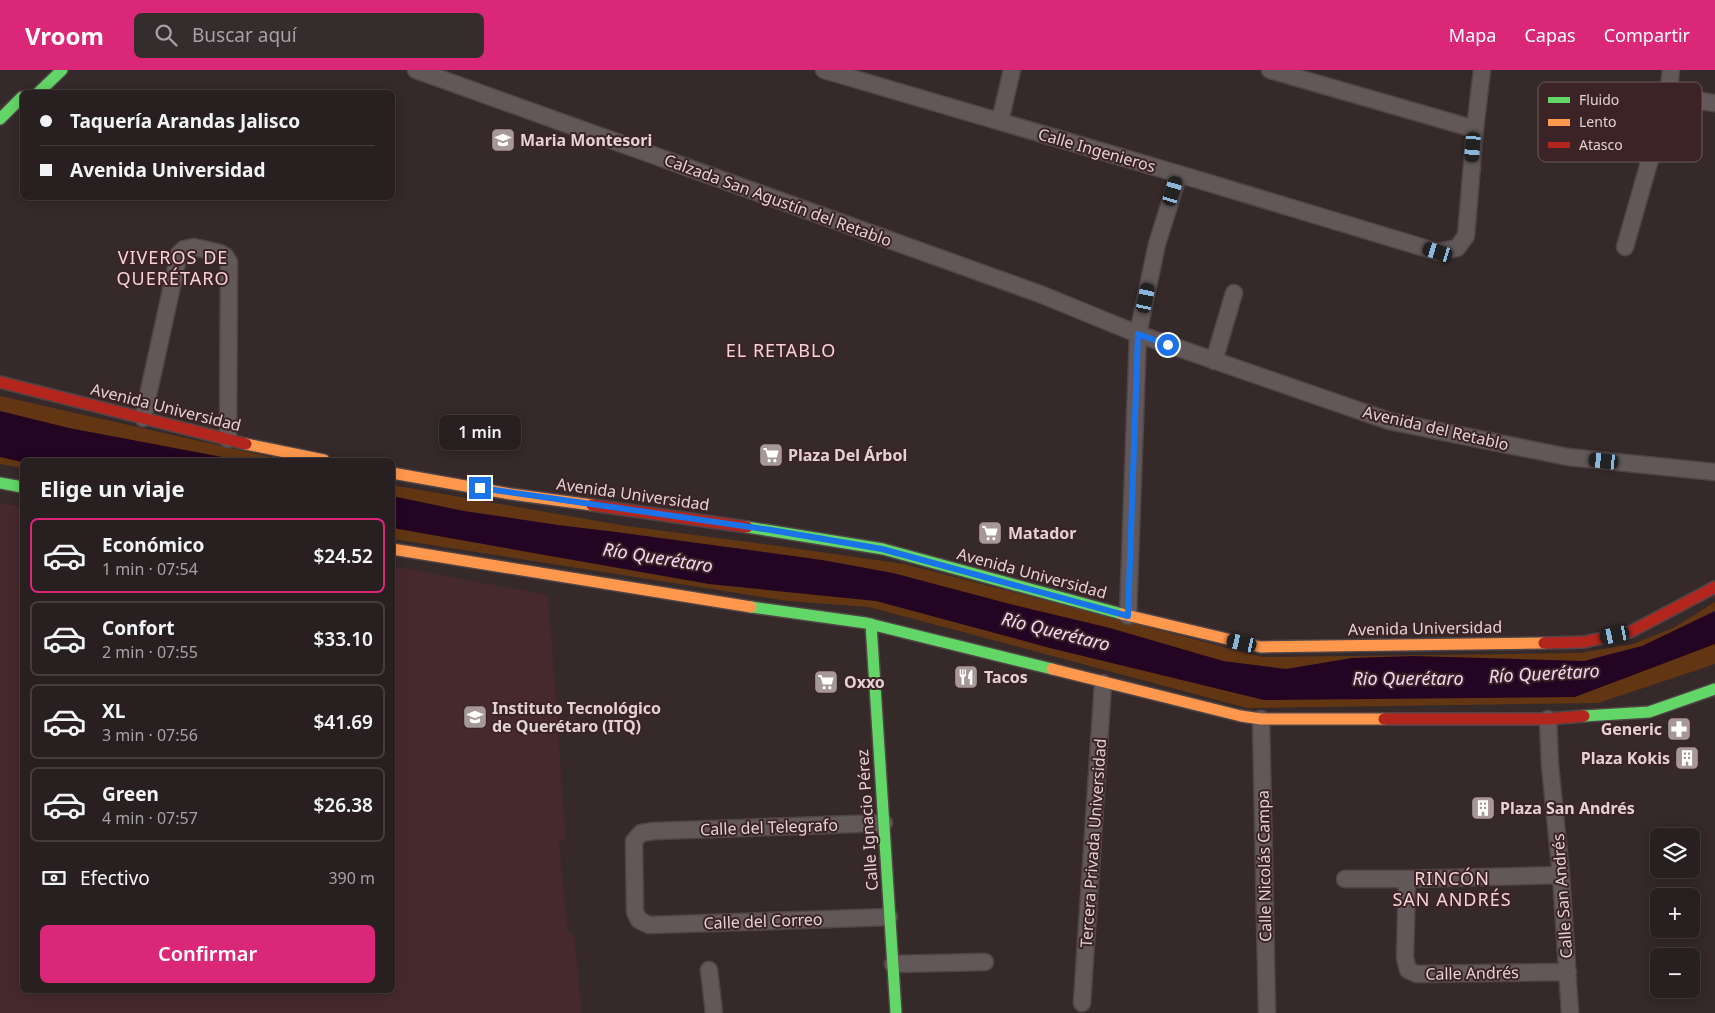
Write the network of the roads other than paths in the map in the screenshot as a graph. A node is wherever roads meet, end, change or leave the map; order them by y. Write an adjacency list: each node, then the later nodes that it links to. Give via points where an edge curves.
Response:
1 (50, 70): 8 (main road)
2 (62, 70): 9 (main road)
3 (416, 70): 22 (street, Calzada San Agustín del Retablo, via 1040,294)
4 (824, 70): 15 (street, Calle Ingenieros)
5 (1012, 70): 15 (street)
6 (1270, 70): 16 (street)
7 (1482, 70): 16 (street)
8 (29, 90)
9 (40, 90)
10 (20, 99): 14 (main road)
11 (1702, 101): 12 (street)
12 (1715, 103)
13 (20, 110): 17 (main road)
14 (0, 120)
15 (1000, 121): 19 (street, Calle Ingenieros)
16 (1475, 129): 19 (street, Calle Ingenieros, via 1466,236 1457,248 1438,252)
17 (0, 130)
18 (1649, 162): 20 (street)
19 (1179, 174): 22 (street, via 1157,244)
20 (1625, 247)
21 (1234, 293): 23 (street)
22 (1138, 334): 23 (street, Avenida del Retablo); 34 (street)
23 (1214, 361): 28 (street, Avenida del Retablo, via 1389,421 1568,457)
24 (0, 382): 25 (main road, Avenida Universidad)
25 (143, 418): 26 (main road, Avenida Universidad); 26 (street, via 179,254 194,247 220,253 229,262)
26 (228, 439): 27 (main road, Avenida Universidad)
27 (315, 458)
28 (1715, 472)
29 (395, 474): 34 (main road, Avenida Universidad, via 882,549)
30 (0, 483): 31 (main road)
31 (20, 487)
32 (395, 549): 35 (main road)
33 (1715, 587): 34 (main road, Avenida Universidad, via 1630,632 1584,642 1261,647)
34 (1128, 616)
35 (871, 624): 36 (main road); 40 (main road, Calle Ignacio Pérez)
36 (1104, 684): 38 (main road); 50 (street, Tercera Privada Universidad)
37 (1715, 689): 39 (main road, via 1648,712)
38 (1261, 719): 39 (main road); 53 (street, Calle Nicolás Campa)
39 (1548, 719): 41 (street, Calle San Andrés)
40 (884, 822): 44 (main road, Calle Ignacio Pérez); 45 (street, Calle del Telegrafo, via 641,833 634,841 635,912)
41 (1561, 874): 43 (street); 49 (street, Calle San Andrés)
42 (1346, 879): 43 (street)
43 (1407, 879): 49 (street, Calle Andrés, via 1408,970 1417,974)
44 (889, 916): 45 (street, Calle del Correo, via 649,925); 47 (main road, Calle Ignacio Pérez)
45 (639, 920)
46 (985, 962): 47 (street)
47 (893, 964): 52 (main road, Calle Ignacio Pérez)
48 (710, 970): 51 (street)
49 (1568, 972): 54 (street, Calle San Andrés)
50 (1082, 1003)
51 (714, 1013)
52 (896, 1013)
53 (1267, 1013)
54 (1570, 1013)

